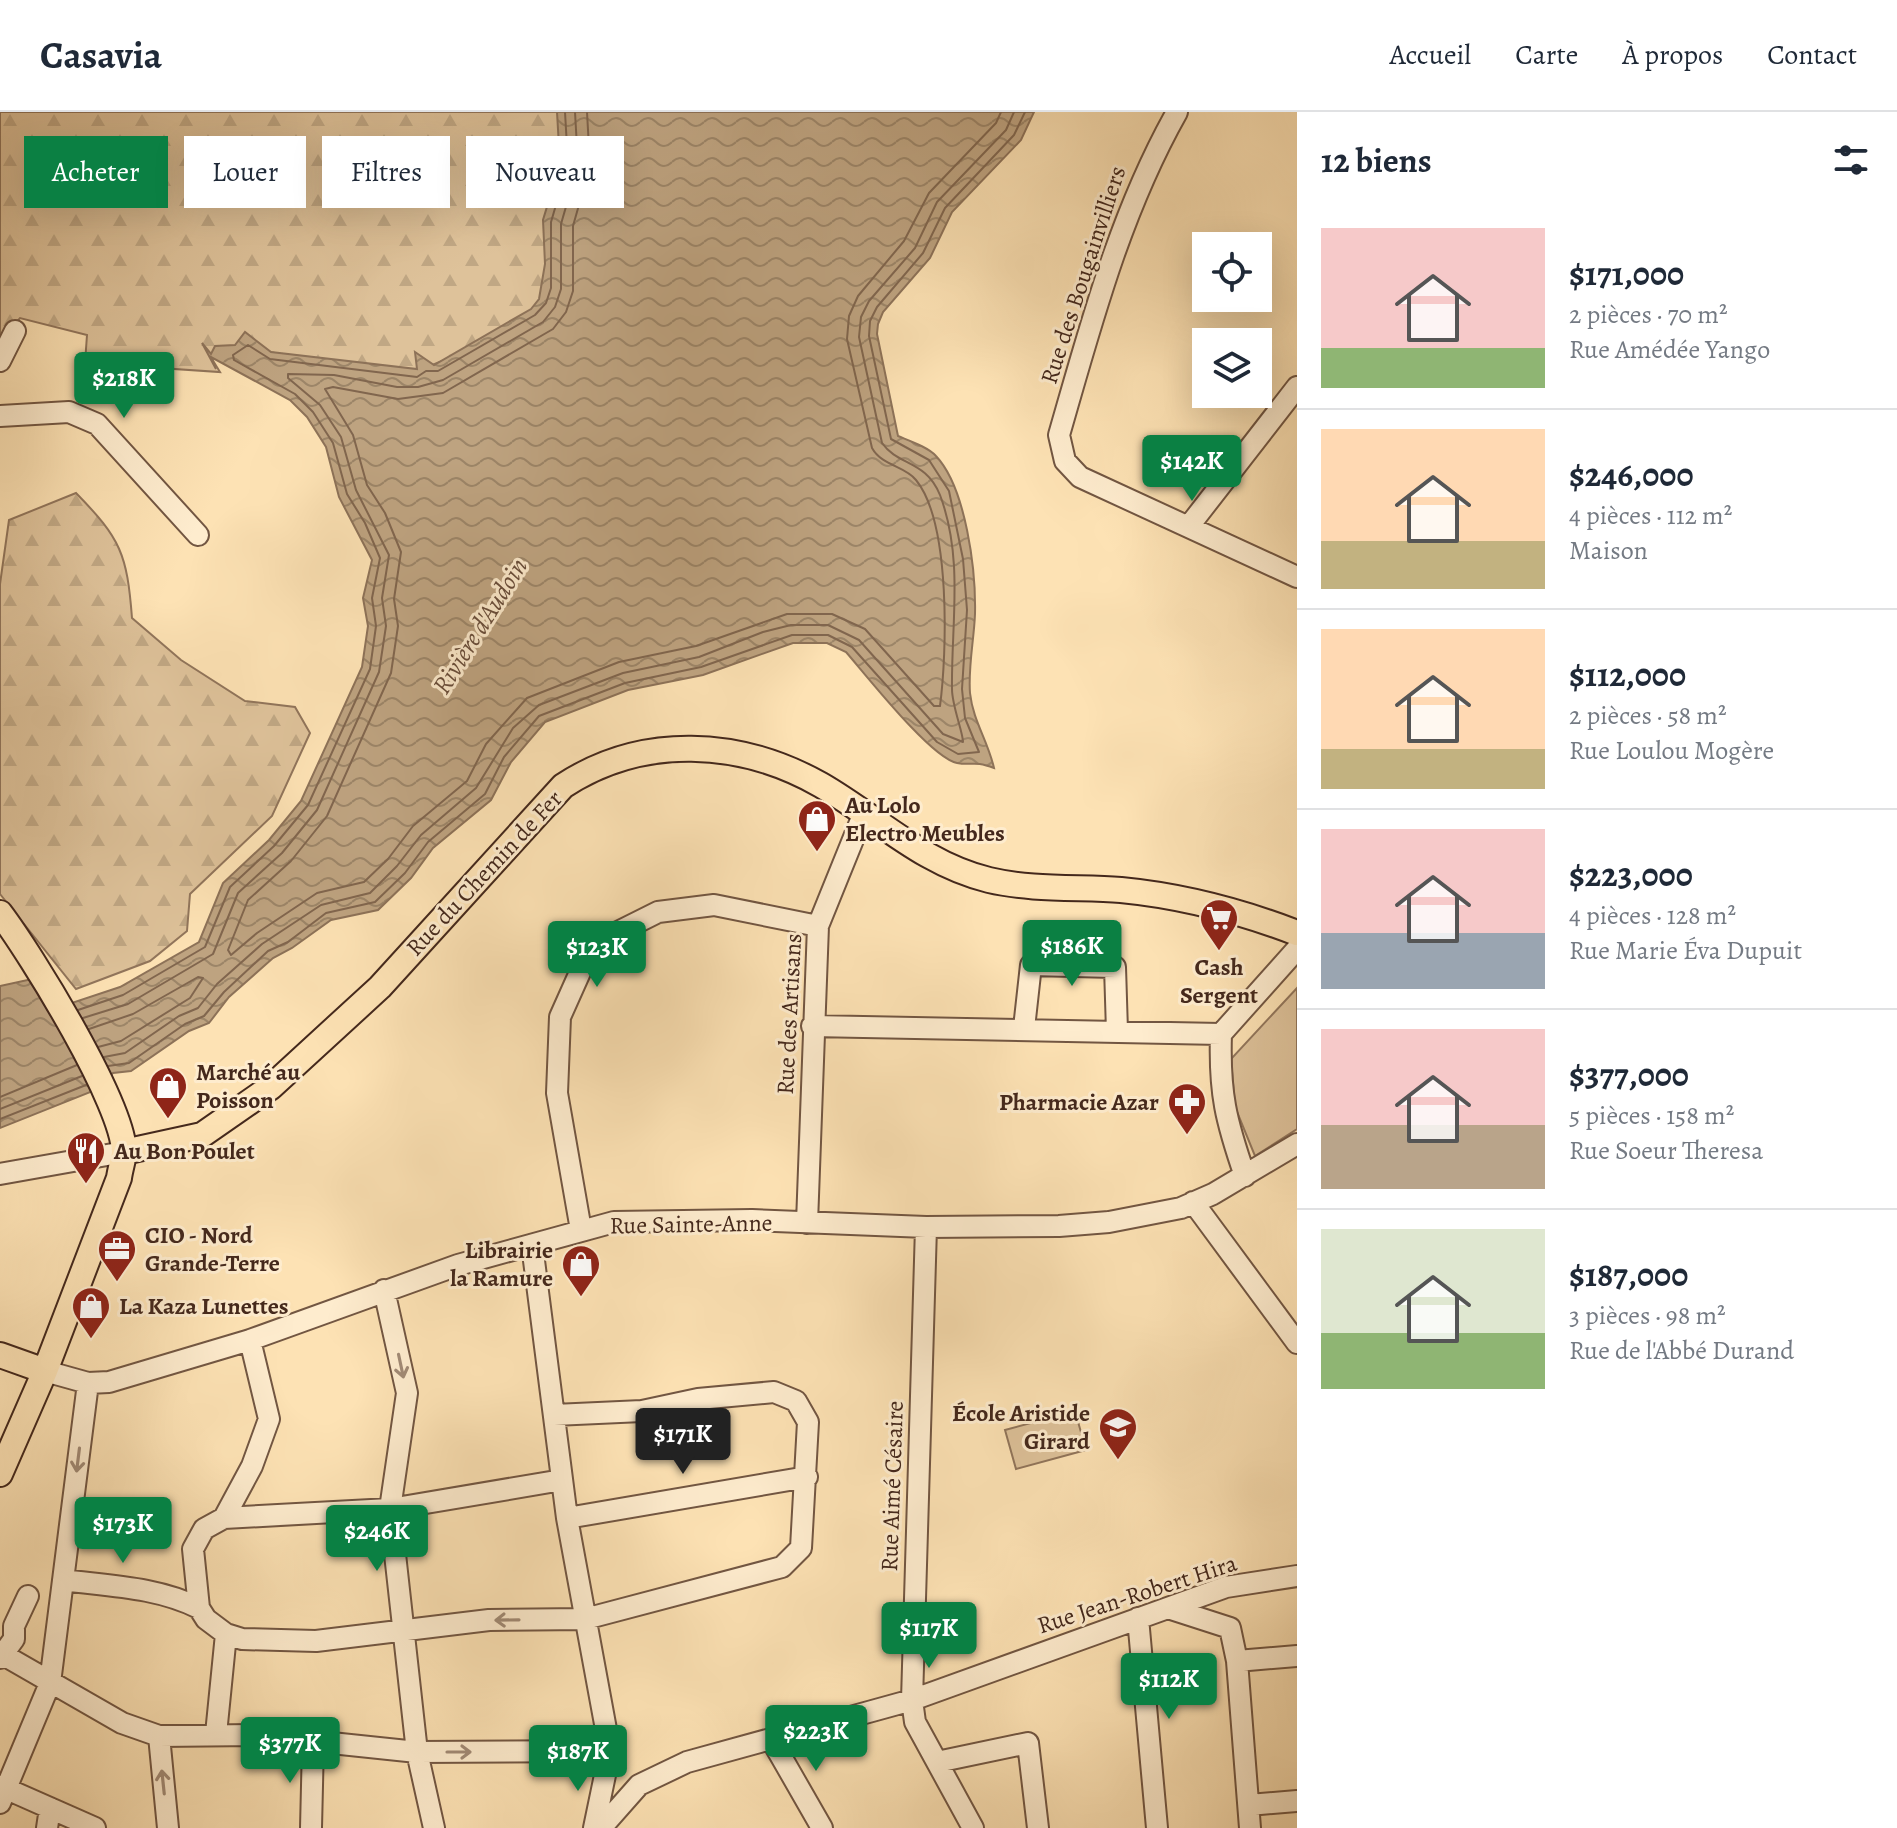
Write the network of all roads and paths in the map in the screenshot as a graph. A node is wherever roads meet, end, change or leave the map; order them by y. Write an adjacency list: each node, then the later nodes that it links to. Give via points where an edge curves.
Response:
1 (1177, 112): 6 (street, Rue des Bougainvilliers, via 1148,163 1105,277 1059,435 1065,461 1080,477)
2 (15, 331): 3 (street)
3 (0, 361)
4 (1297, 387): 6 (street)
5 (0, 416): 7 (street, via 69,412 97,424)
6 (1189, 526): 8 (street)
7 (198, 535)
8 (1297, 577)
9 (863, 815): 11 (street, Rue des Artisans); 12 (main road, Rue du Chemin de Fer, via 941,863 991,880 1213,904); 19 (main road, Rue du Chemin de Fer, via 790,769 735,754 654,748 591,768 563,786 380,987 271,1087 202,1135)
10 (0, 913): 19 (main road, via 35,962 107,1096)
11 (818, 926): 14 (street, Rue des Artisans); 25 (street, via 714,905 658,912 616,933 581,970 560,1017 557,1093)
12 (1297, 933)
13 (1297, 949): 17 (street)
14 (812, 1026): 15 (street); 23 (street, Rue des Artisans)
15 (1024, 1028): 16 (street); 16 (street, via 1031,965 1115,967)
16 (1117, 1031): 17 (street)
17 (1221, 1034): 21 (street, via 1223,1114)
18 (1297, 1144): 21 (street, Rue Sainte-Anne)
19 (124, 1152): 20 (street); 31 (main road, via 119,1178)
20 (0, 1174)
21 (1245, 1176): 22 (street, Rue Sainte-Anne)
22 (1193, 1202): 24 (street, Rue Sainte-Anne, via 1096,1223); 29 (street)
23 (807, 1223): 24 (street, Rue Sainte-Anne); 25 (street, Rue Sainte-Anne, via 641,1220)
24 (926, 1227): 57 (street, Rue Aimé Césaire)
25 (581, 1230): 26 (street, Rue Sainte-Anne)
26 (532, 1245): 27 (street, Rue Sainte-Anne); 33 (street)
27 (384, 1290): 28 (street, Rue Sainte-Anne); 37 (street, one-way to 37, via 407,1393)
28 (250, 1340): 32 (street, Rue Sainte-Anne, via 109,1382); 38 (street, via 269,1419)
29 (1297, 1343)
30 (0, 1355): 31 (main road, Rue Sainte-Anne)
31 (45, 1371): 32 (street, Rue Sainte-Anne); 34 (main road)
32 (88, 1383): 42 (street, one-way to 42)
33 (554, 1415): 35 (street, via 642,1411 774,1392 796,1401 808,1422); 36 (street)
34 (0, 1474)
35 (807, 1477): 39 (street); 49 (street, via 801,1548 782,1567)
36 (562, 1480): 37 (street); 39 (street)
37 (390, 1509): 38 (street); 51 (street)
38 (224, 1518): 40 (street, via 194,1542)
39 (567, 1518): 49 (street)
40 (194, 1575): 45 (street); 46 (street)
41 (1297, 1576): 43 (street, Rue Jean-Robert Hira)
42 (63, 1580): 45 (street); 56 (street)
43 (1222, 1589): 47 (street, Rue Jean-Robert Hira); 50 (street)
44 (28, 1596): 53 (street, via 14,1626 14,1639)
45 (175, 1596): 46 (street)
46 (199, 1608): 52 (street)
47 (1167, 1608): 48 (street, Rue Jean-Robert Hira); 50 (street)
48 (1138, 1618): 57 (street, Rue Jean-Robert Hira); 79 (street)
49 (585, 1619): 51 (street, one-way to 51, via 489,1620); 63 (street)
50 (1230, 1628): 55 (street)
51 (407, 1632): 52 (street, via 316,1641); 62 (street)
52 (226, 1634): 58 (street)
53 (1, 1655): 56 (street)
54 (1297, 1656): 55 (street)
55 (1237, 1661): 68 (street)
56 (50, 1683): 59 (street, via 122,1723); 66 (street)
57 (912, 1700): 60 (street, Rue Jean-Robert Hira); 64 (street, Rue Aimé Césaire, via 915,1722)
58 (216, 1734): 59 (street); 61 (street)
59 (159, 1736): 71 (street, one-way to 59)
60 (771, 1739): 65 (street, Rue Jean-Robert Hira, via 687,1762); 76 (street)
61 (313, 1743): 62 (street); 72 (street)
62 (417, 1752): 63 (street, one-way to 63); 73 (street)
63 (608, 1757): 65 (street, via 628,1781); 74 (street)
64 (937, 1762): 77 (street, Rue Aimé Césaire); 78 (street, via 1028,1743)
65 (639, 1785): 75 (street, Rue Jean-Robert Hira)
66 (2, 1793): 69 (street)
67 (1297, 1801): 68 (street)
68 (1249, 1805): 80 (street)
69 (48, 1818): 70 (street)
70 (95, 1828)
71 (168, 1828)
72 (311, 1828)
73 (434, 1828)
74 (594, 1828)
75 (601, 1828)
76 (822, 1828)
77 (973, 1828)
78 (1038, 1828)
79 (1157, 1828)
80 (1250, 1828)

